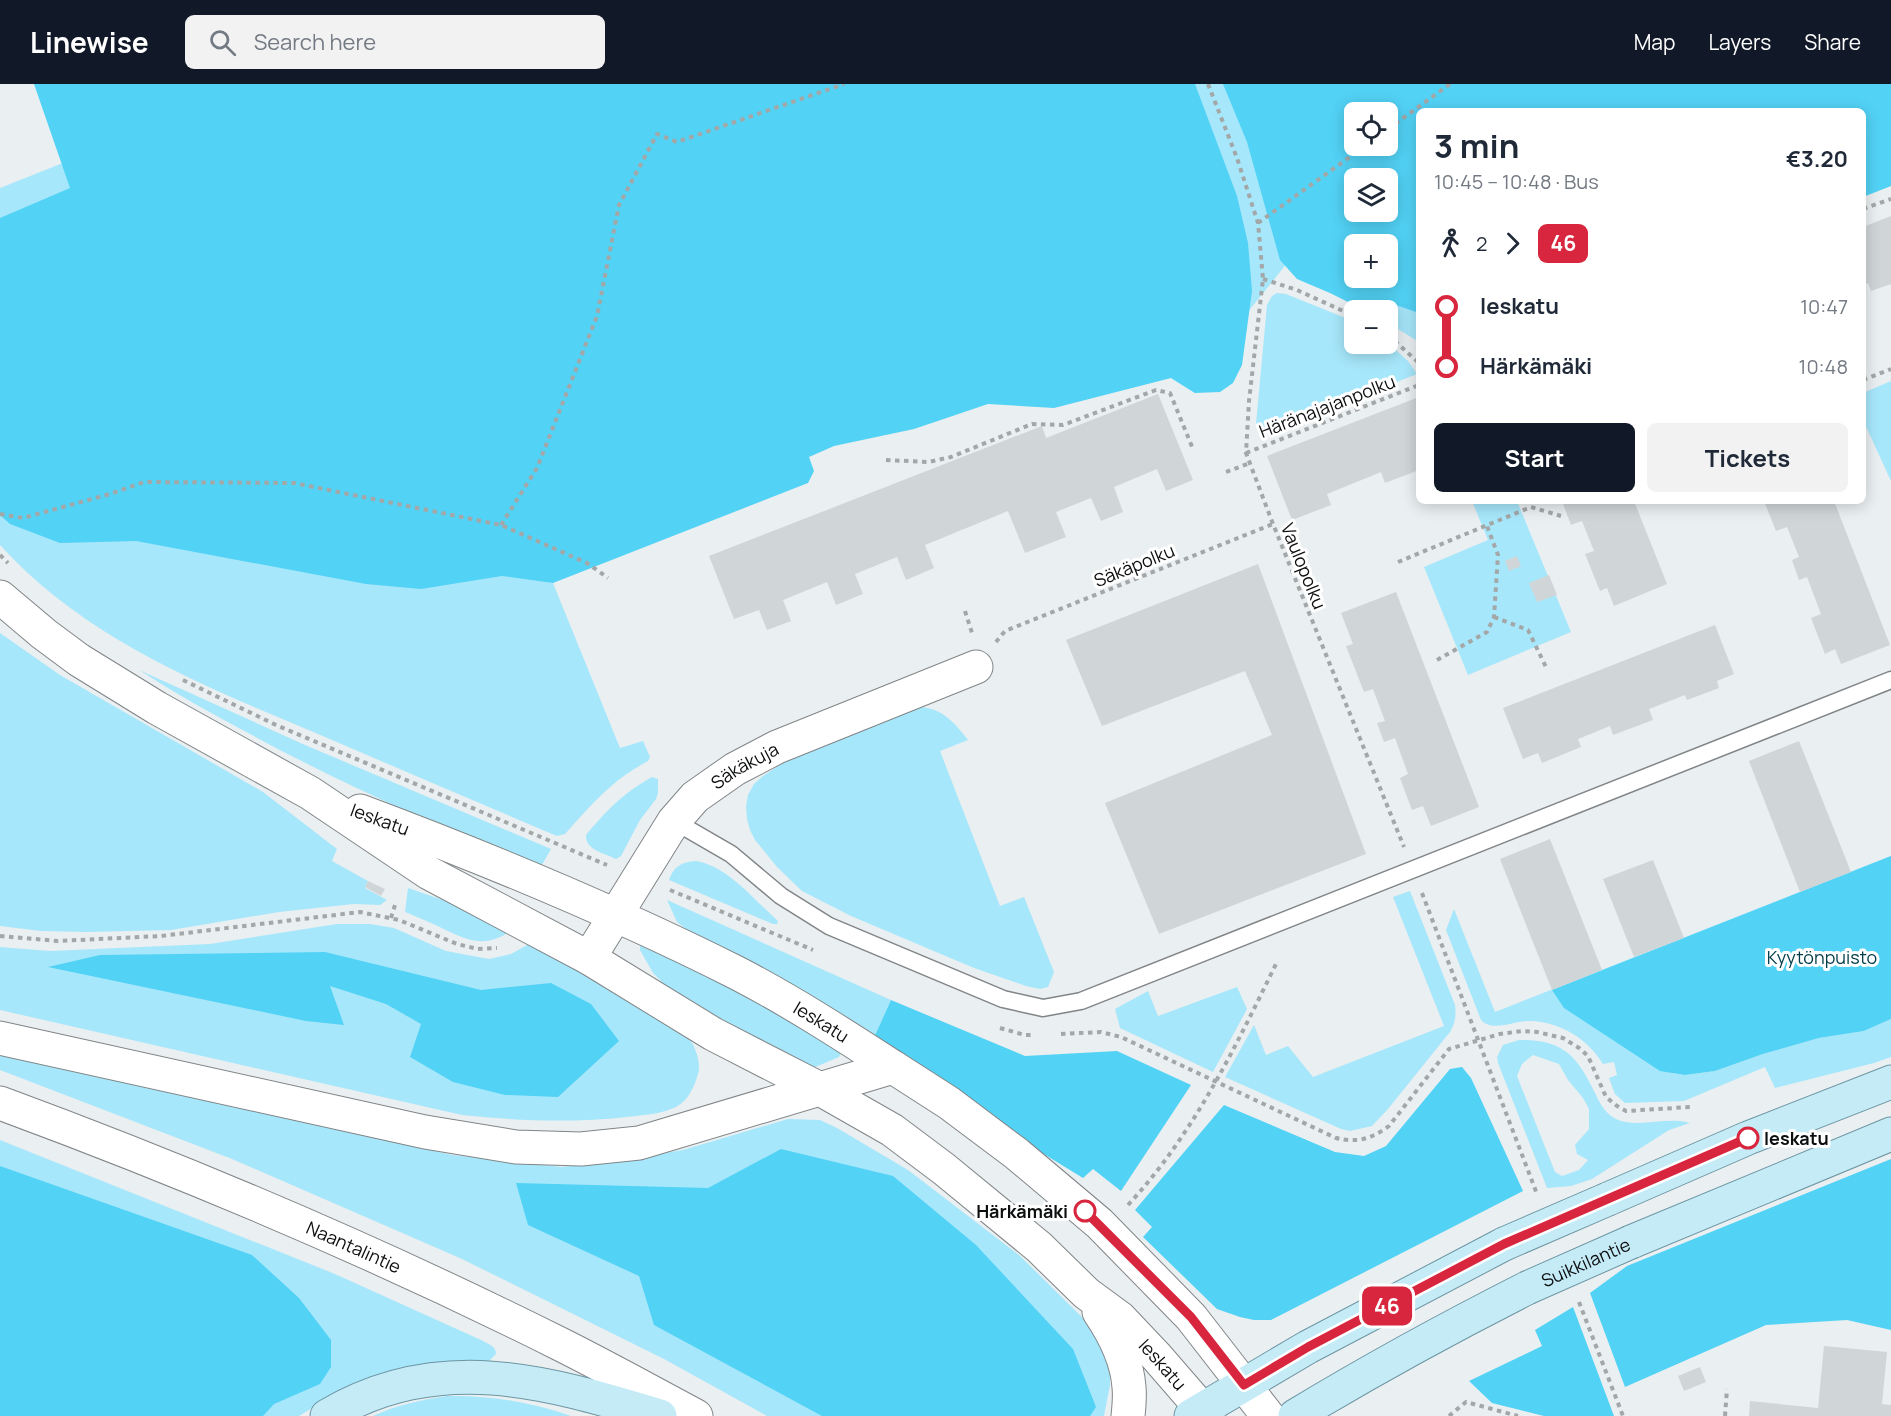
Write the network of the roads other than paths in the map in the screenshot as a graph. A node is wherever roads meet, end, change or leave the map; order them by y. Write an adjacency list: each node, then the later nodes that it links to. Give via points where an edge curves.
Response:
1 (8, 584): 4 (street, Ieskatu, via 44,634 79,660)
2 (975, 655): 5 (street, Säkäkuja, via 735,770 695,798)
3 (1891, 680): 5 (lane, via 1081,1002 1043,1008 1003,999 829,926 782,896 731,854)
4 (310, 793): 6 (street, Ieskatu, via 542,882); 7 (street, Ieskatu, via 429,873)
5 (674, 821): 6 (street, Säkäkuja)
6 (615, 915): 7 (street, Säkäkuja); 9 (street, Ieskatu, via 738,974)
7 (590, 958): 11 (street, Ieskatu, via 713,1034)
8 (0, 1038): 11 (street, via 414,1129 516,1147 581,1149 639,1143)
9 (893, 1067): 11 (street); 15 (street, Ieskatu, via 958,1109 1099,1223 1191,1317)
10 (1891, 1082): 15 (main road, bridge, via 1748,1138 1504,1244)
11 (819, 1089): 14 (street, Ieskatu, via 892,1130 944,1169 1038,1247)
12 (0, 1103): 19 (street, Naantalintie, via 236,1195 391,1264 559,1344)
13 (1891, 1134): 22 (main road, Suikkilantie, bridge, via 1527,1288 1379,1366)
14 (1086, 1293): 16 (street, Ieskatu, via 1120,1318 1156,1356); 20 (street, Ieskatu, via 1113,1332 1122,1354 1129,1387)
15 (1244, 1385): 16 (main road); 21 (street, Ieskatu)
16 (1200, 1414)
17 (327, 1416): 18 (main road, via 396,1386 432,1378 474,1376 582,1392)
18 (660, 1416)
19 (696, 1416)
20 (1128, 1416)
21 (1268, 1416)
22 (1295, 1416)

